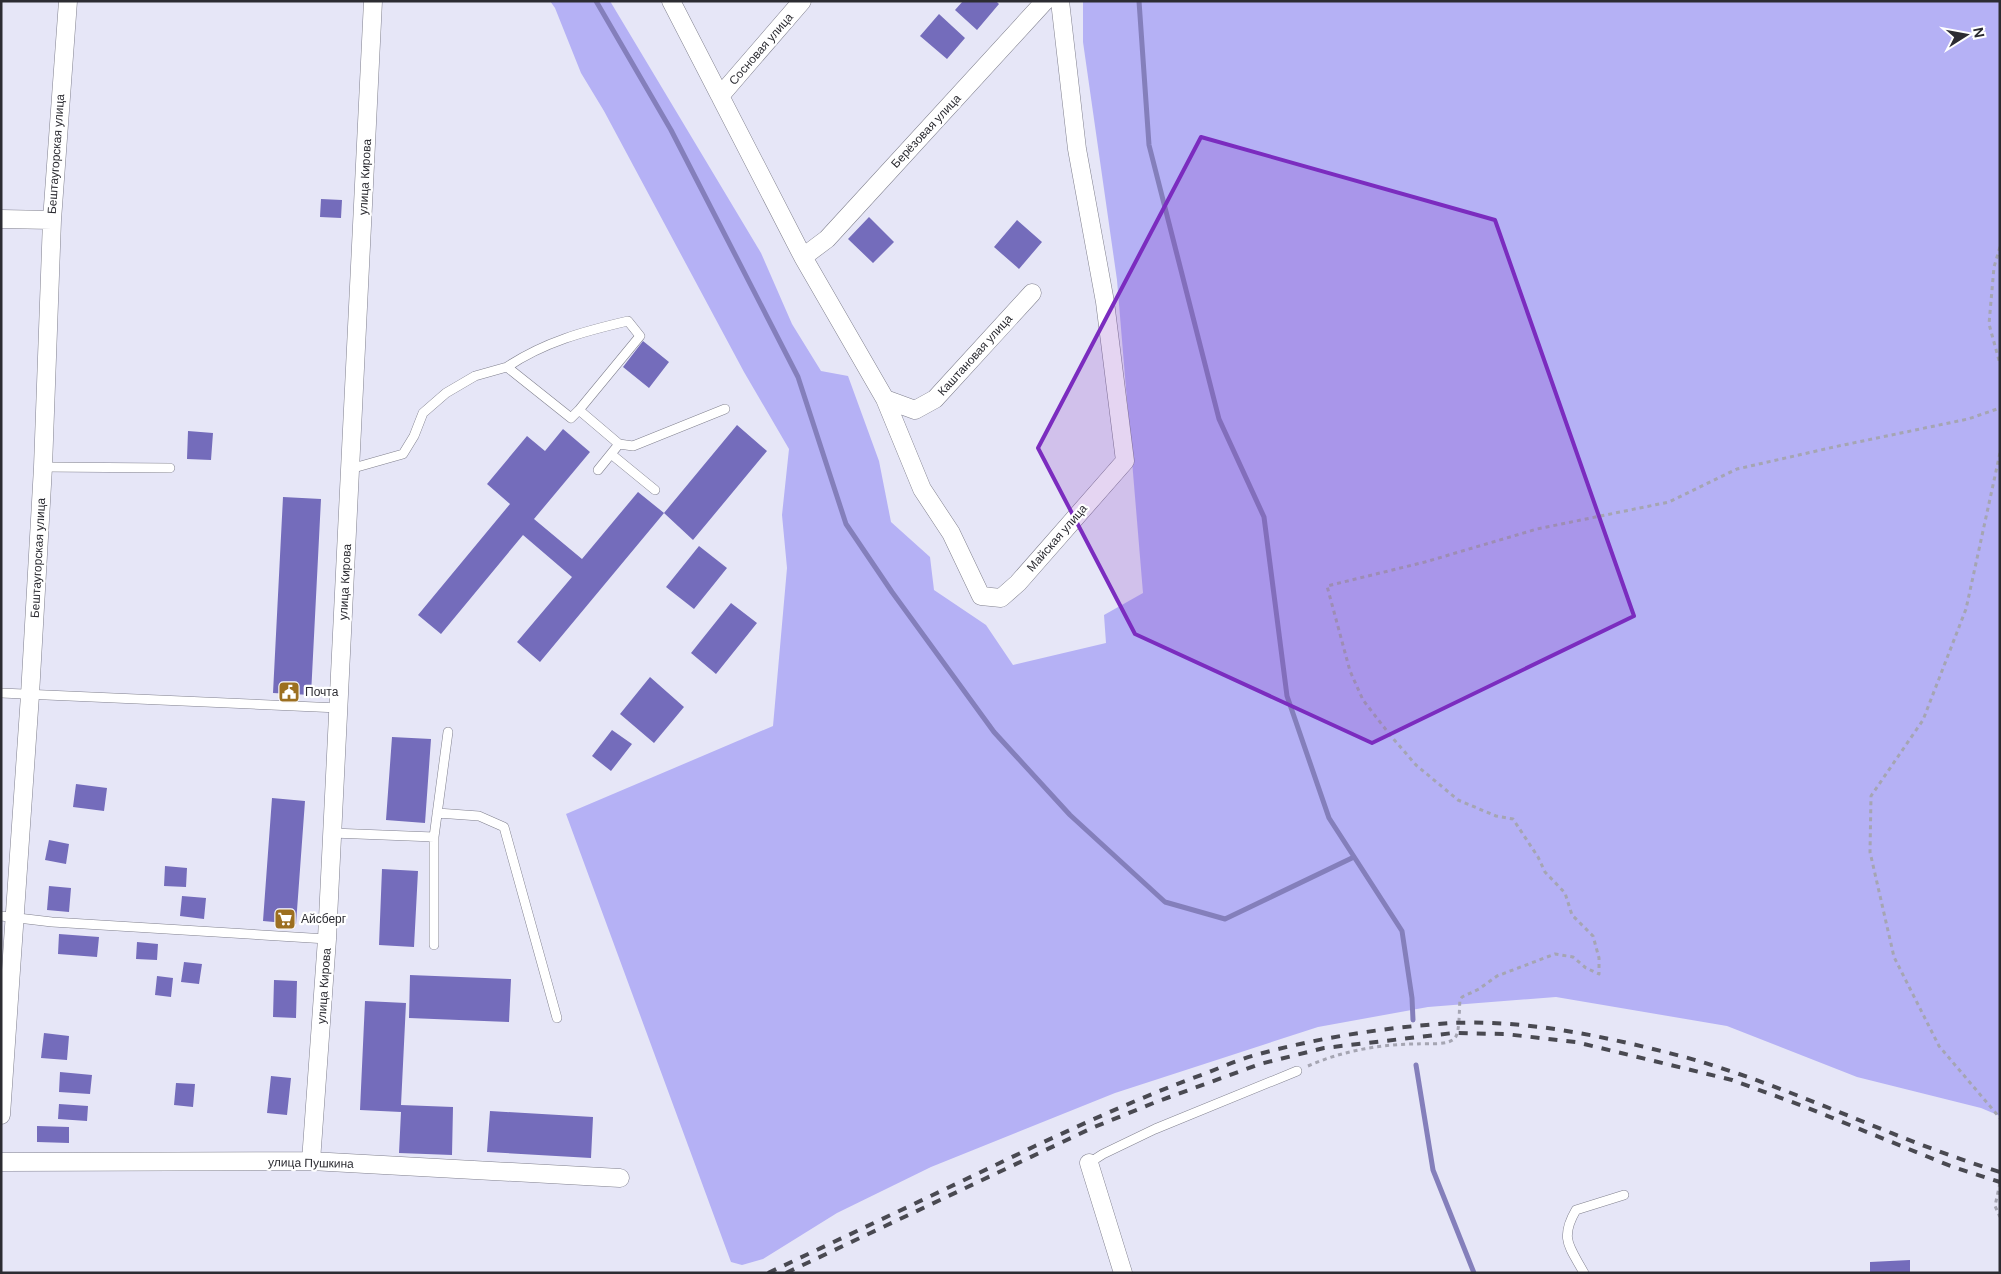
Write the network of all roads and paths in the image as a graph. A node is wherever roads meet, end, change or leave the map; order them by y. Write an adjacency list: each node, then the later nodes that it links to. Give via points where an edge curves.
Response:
1 (68, 1): 9 (street, Бештаугорская улица)
2 (373, 1): 24 (street, улица Кирова)
3 (671, 1): 7 (street)
4 (802, 1): 7 (street, Сосновая улица)
5 (1045, 1): 11 (street, Берёзовая улица, via 827,239)
6 (1060, 1): 15 (street, Майская улица, via 1077,149 1105,302 1124,461 1018,583 1001,598 981,596 951,533 922,489)
7 (720, 96): 11 (street)
8 (1, 218): 9 (street)
9 (52, 220): 22 (street, Бештаугорская улица)
10 (2000, 247): 13 (path, via 1994,267 1989,324)
11 (803, 257): 15 (street)
12 (1032, 293): 15 (street, Каштановая улица, via 935,399 915,410)
13 (2000, 364)
14 (507, 367): 18 (lane, via 571,418); 18 (lane, via 547,344 628,321 640,336); 24 (lane, via 476,376 446,393 423,413 403,454)
15 (886, 398)
16 (2000, 408): 38 (path, via 1968,419 1737,469 1669,502 1537,529 1425,562 1327,586 1350,671 1363,700 1416,765 1458,800 1496,816 1513,819 1545,872 1565,893 1572,915 1593,936 1600,958 1599,974 1573,957 1555,954 1497,976 1462,997 1458,1033 1454,1039 1367,1048 1327,1057)
17 (725, 409): 19 (lane, via 633,446)
18 (579, 410): 19 (lane)
19 (619, 444): 21 (lane)
20 (2000, 453): 40 (path, via 1966,609 1923,720 1871,796 1870,852 1894,957 1939,1046)
21 (611, 454): 25 (lane); 26 (lane)
22 (43, 467): 23 (lane); 28 (street, Бештаугорская улица)
23 (170, 468)
24 (350, 469): 29 (street, улица Кирова)
25 (598, 470)
26 (655, 490)
27 (1, 693): 28 (lane)
28 (30, 695): 29 (lane); 34 (street, Бештаугорская улица)
29 (338, 708): 32 (street, улица Кирова)
30 (448, 732): 31 (lane)
31 (438, 813): 33 (lane); 37 (lane, via 479,816 504,827)
32 (332, 834): 33 (lane); 35 (street, улица Кирова)
33 (434, 837): 36 (lane)
34 (8, 917): 35 (lane); 39 (street, Бештаугорская улица)
35 (327, 939): 42 (street, улица Кирова)
36 (434, 945)
37 (557, 1018)
38 (1297, 1072): 43 (lane, via 1155,1129)
39 (1, 1115)
40 (2000, 1118)
41 (1, 1162): 42 (street, улица Пушкина)
42 (311, 1162): 44 (street, улица Пушкина)
43 (1089, 1163): 48 (street)
44 (620, 1178)
45 (2000, 1183): 47 (path, via 1995,1206)
46 (1624, 1195): 49 (lane, via 1576,1210 1568,1224 1568,1242)
47 (2000, 1217)
48 (1123, 1273)
49 (1584, 1273)

